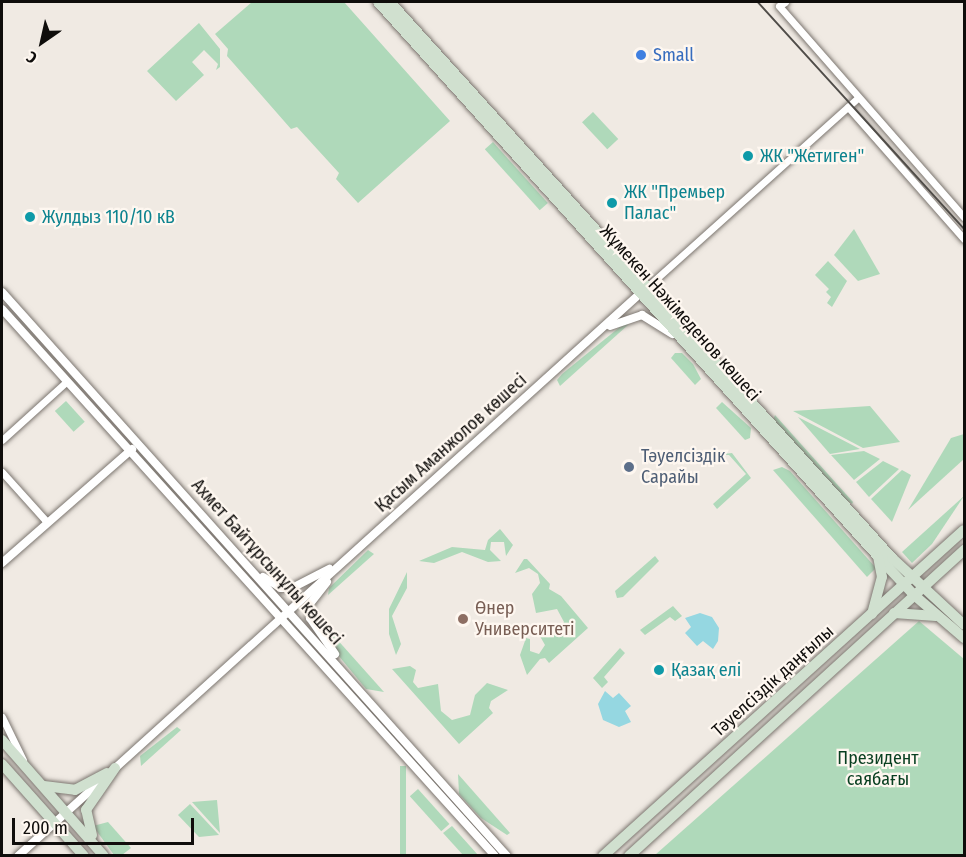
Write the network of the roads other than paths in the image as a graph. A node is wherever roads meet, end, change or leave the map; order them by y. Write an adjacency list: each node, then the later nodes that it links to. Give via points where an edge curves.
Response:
1 (378, 2): 8 (main road, Жұмекен Нәжімеденов көшесі)
2 (390, 2): 8 (main road, Жұмекен Нәжімеденов көшесі)
3 (782, 4): 4 (street, via 856,90)
4 (858, 98): 5 (street, Қасым Аманжолов көшесі); 6 (street)
5 (848, 107): 7 (street); 8 (street, Қасым Аманжолов көшесі)
6 (964, 217)
7 (964, 238)
8 (644, 290): 11 (street, Қасым Аманжолов көшесі); 12 (main road, Жұмекен Нәжімеденов көшесі); 25 (main road, Жұмекен Нәжімеденов көшесі)
9 (2, 292): 15 (street, Ахмет Байтұрсынұлы көшесі)
10 (2, 309): 13 (street, Ахмет Байтұрсынұлы көшесі)
11 (594, 335): 12 (street, via 628,317 642,315); 23 (street, Қасым Аманжолов көшесі)
12 (685, 343): 22 (main road, Жұмекен Нәжімеденов көшесі)
13 (66, 382): 14 (street); 16 (street, Ахмет Байтұрсынұлы көшесі)
14 (2, 440)
15 (138, 443): 16 (street); 20 (street, Ахмет Байтұрсынұлы көшесі)
16 (128, 452): 18 (street); 31 (street, Ахмет Байтұрсынұлы көшесі)
17 (2, 472): 18 (street)
18 (47, 522): 24 (street)
19 (964, 530): 25 (main road, Тәуелсіздік даңғылы)
20 (229, 546): 23 (street, via 266,580 281,588 301,586); 27 (street, Ахмет Байтұрсынұлы көшесі)
21 (964, 550): 26 (main road, Тәуелсіздік даңғылы)
22 (878, 556): 25 (main road, Жұмекен Нәжімеденов көшесі); 29 (main road, via 882,577)
23 (345, 560): 27 (street, Қасым Аманжолов көшесі); 34 (street, via 314,598 309,611 313,625)
24 (2, 563)
25 (908, 581): 26 (main road, Жұмекен Нәжімеденов көшесі); 29 (main road, Тәуелсіздік даңғылы)
26 (918, 592): 28 (main road, Тәуелсіздік даңғылы); 30 (main road, Жұмекен Нәжімеденов көшесі); 32 (main road, Жұмекен Нәжімеденов көшесі)
27 (288, 611): 31 (street, Қасым Аманжолов көшесі); 34 (street, Ахмет Байтұрсынұлы көшесі)
28 (894, 613): 30 (main road); 51 (main road, Тәуелсіздік даңғылы)
29 (872, 614): 50 (main road, Тәуелсіздік даңғылы)
30 (940, 617): 33 (main road, Жұмекен Нәжімеденов көшесі)
31 (279, 620): 39 (street, Қасым Аманжолов көшесі); 48 (street, Ахмет Байтұрсынұлы көшесі)
32 (964, 625)
33 (964, 638)
34 (352, 680): 49 (street, Ахмет Байтұрсынұлы көшесі)
35 (2, 717): 38 (street)
36 (2, 740): 38 (main road)
37 (2, 764): 41 (main road)
38 (27, 768): 42 (main road)
39 (115, 768): 42 (main road, via 75,790); 43 (street, Қасым Аманжолов көшесі); 47 (main road, via 86,810 87,826)
40 (2, 770): 41 (street)
41 (13, 777): 44 (main road)
42 (44, 786): 43 (main road)
43 (67, 812): 44 (street, Қасым Аманжолов көшесі); 47 (main road)
44 (54, 823): 45 (street, Қасым Аманжолов көшесі); 46 (main road)
45 (18, 855)
46 (84, 855)
47 (105, 855)
48 (495, 855)
49 (507, 855)
50 (603, 855)
51 (629, 855)

